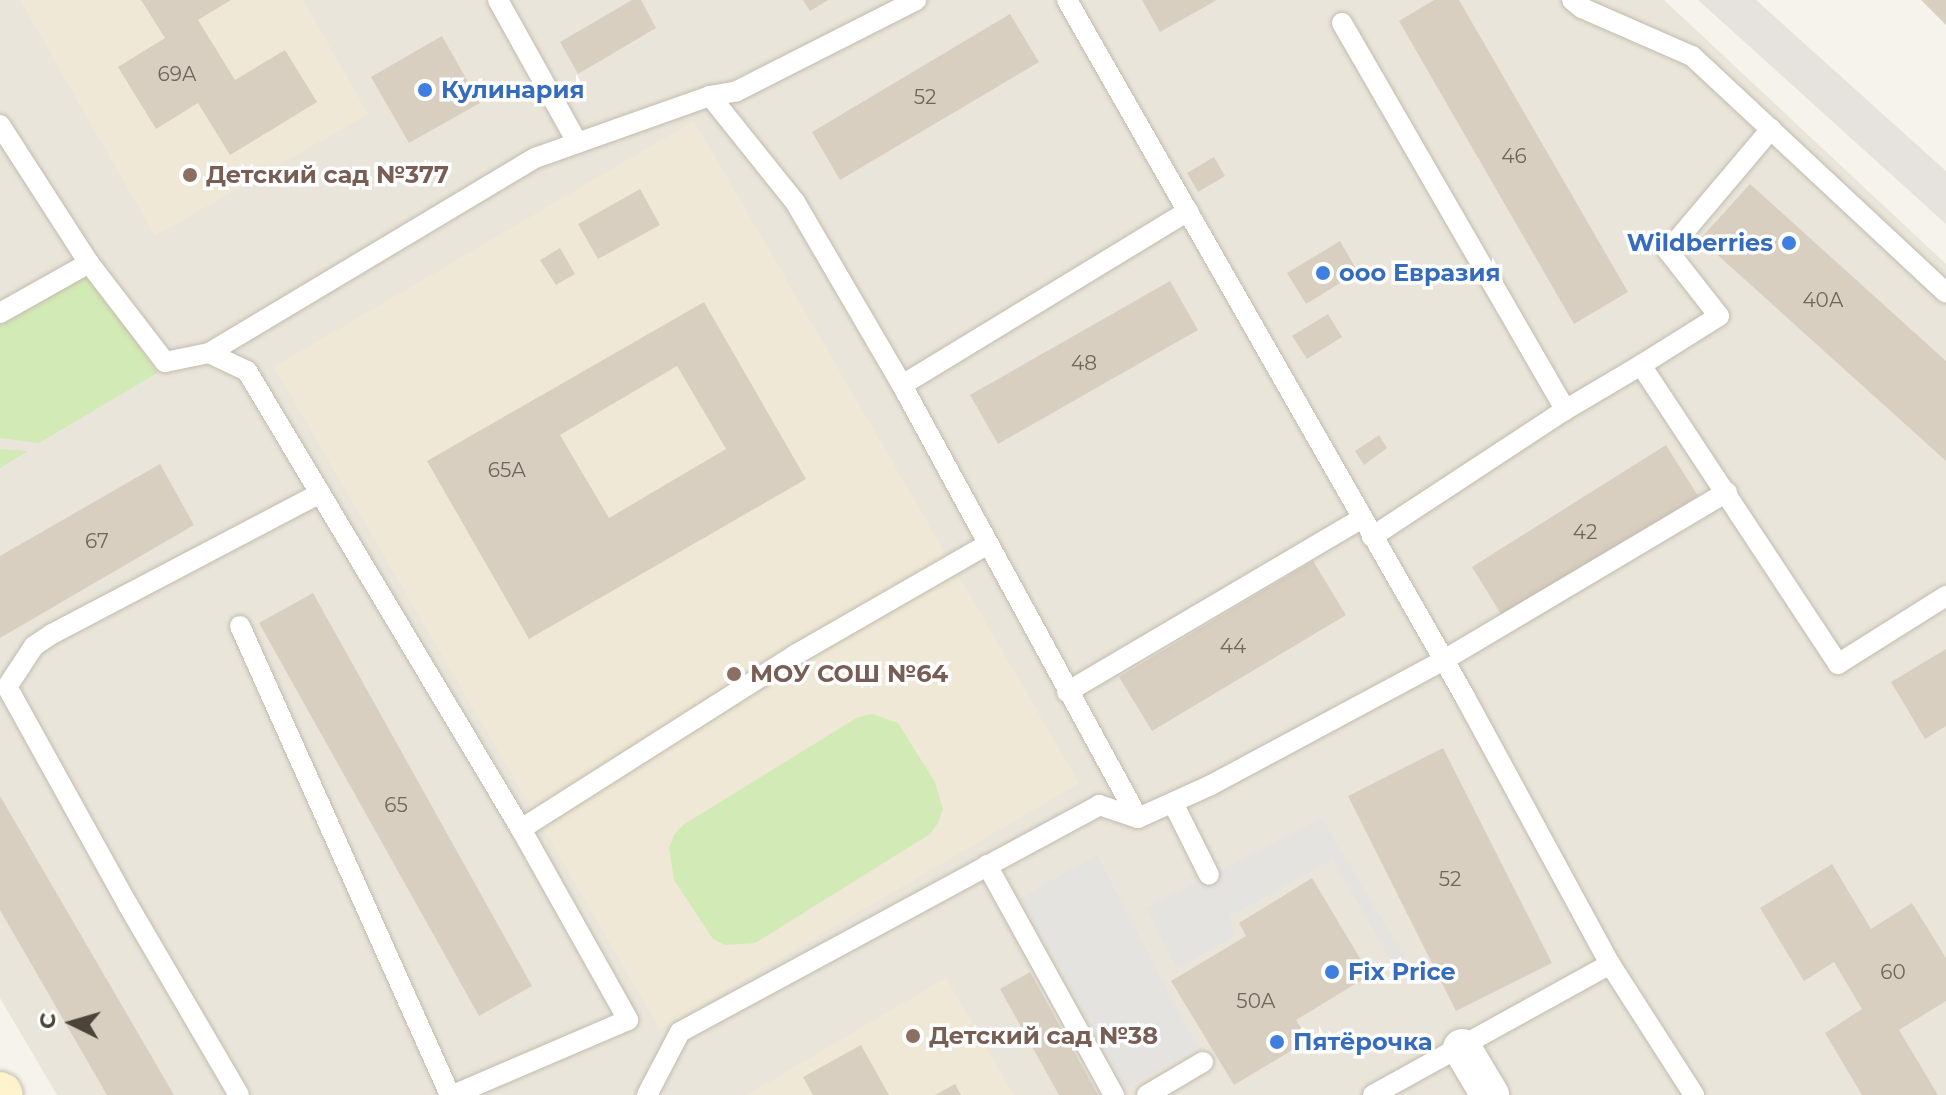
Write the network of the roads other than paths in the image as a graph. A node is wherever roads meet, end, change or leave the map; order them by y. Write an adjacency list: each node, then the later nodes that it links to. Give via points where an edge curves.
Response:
1 (498, 0): 9 (lane)
2 (916, 0): 6 (lane, via 737,91)
3 (1067, 0): 10 (lane)
4 (1572, 0): 8 (lane, via 1692,56)
5 (1342, 23): 17 (lane)
6 (710, 96): 9 (lane); 16 (lane, via 795,202)
7 (0, 125): 11 (lane)
8 (1771, 129): 12 (lane); 15 (lane, via 1668,251 1719,316)
9 (577, 142): 14 (lane, via 535,158)
10 (1188, 211): 16 (lane); 20 (lane)
11 (89, 263): 13 (lane); 14 (lane, via 165,362)
12 (1946, 293)
13 (0, 313)
14 (209, 353): 19 (lane, via 247,371)
15 (1641, 365): 17 (lane); 18 (lane)
16 (902, 385): 22 (lane)
17 (1565, 410): 21 (lane)
18 (1727, 492): 23 (lane, via 1838,664); 25 (lane)
19 (320, 493): 29 (lane); 35 (lane, via 52,634 34,646 7,687)
20 (1361, 519): 21 (lane); 26 (lane)
21 (1372, 537): 25 (lane)
22 (986, 545): 26 (lane); 29 (lane, via 795,655)
23 (1946, 596)
24 (240, 626): 36 (lane)
25 (1444, 660): 27 (lane); 32 (lane)
26 (1067, 692): 28 (lane)
27 (1173, 803): 28 (lane); 31 (lane)
28 (1138, 818): 30 (lane, via 1099,805)
29 (521, 829): 36 (lane, via 628,1020)
30 (987, 865): 37 (lane, via 680,1032); 38 (lane)
31 (1209, 875)
32 (1610, 964): 33 (lane); 42 (lane)
33 (1462, 1048): 40 (lane); 41 (street)
34 (1203, 1062): 39 (lane)
35 (239, 1095)
36 (451, 1095)
37 (647, 1095)
38 (1114, 1095)
39 (1147, 1095)
40 (1373, 1095)
41 (1490, 1095)
42 (1694, 1095)

